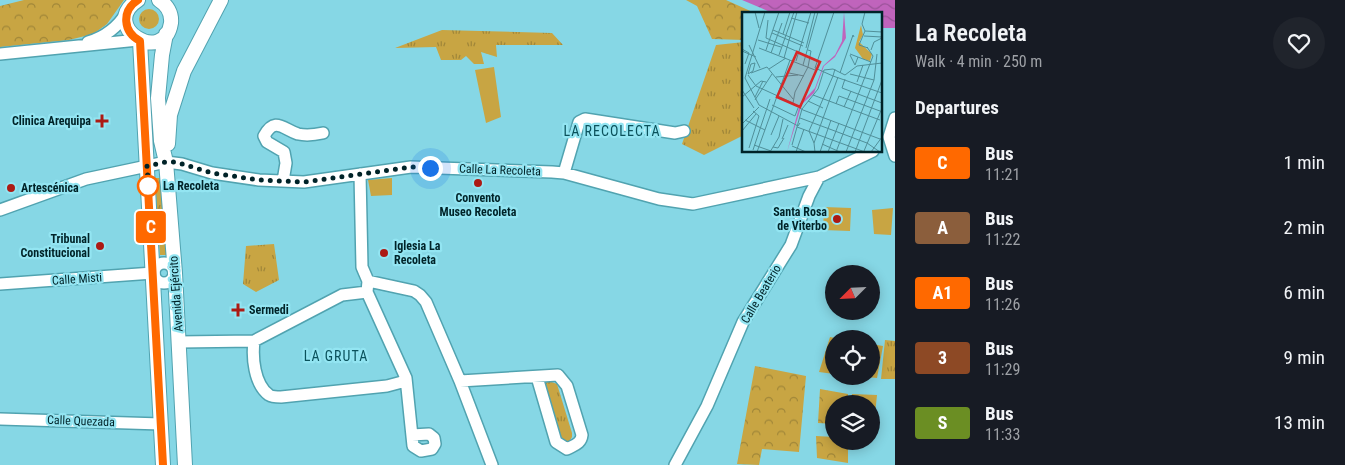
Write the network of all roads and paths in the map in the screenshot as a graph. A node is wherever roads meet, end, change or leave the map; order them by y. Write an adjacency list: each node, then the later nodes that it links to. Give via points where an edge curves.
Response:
1 (138, 0): 4 (main road)
2 (159, 0): 5 (main road, Avenida Ejército, via 170,14 171,24)
3 (221, 0): 15 (main road, via 184,71 174,98)
4 (127, 12): 6 (main road, via 127,26); 7 (street, via 106,34)
5 (166, 34): 6 (main road, via 153,42); 15 (main road, Avenida Ejército, via 158,98)
6 (139, 40): 7 (street); 16 (main road, Avenida Ejército)
7 (75, 46): 8 (street)
8 (0, 54)
9 (895, 118): 12 (street)
10 (684, 130): 17 (street, via 675,133 585,119 578,122)
11 (323, 133): 20 (street, via 303,135 279,124 268,129 264,136 266,142 284,152)
12 (886, 145): 14 (street)
13 (871, 152): 19 (street)
14 (895, 156)
15 (166, 162): 16 (street, Calle La Recoleta); 20 (street, Calle La Recoleta, via 212,173); 23 (main road, Avenida Ejército)
16 (147, 166): 21 (street, Calle La Recoleta, via 86,179); 22 (main road, Avenida Ejército)
17 (564, 173): 18 (street, Calle La Recoleta, via 412,167); 19 (street, Calle La Recoleta, via 660,199 693,204)
18 (360, 174): 20 (street, Calle La Recoleta, via 304,182); 25 (street, via 362,266)
19 (819, 176): 38 (street, Calle Beaterio, via 791,245 743,322 707,406)
20 (283, 181)
21 (0, 210)
22 (153, 273): 23 (street, Calle Misti, via 154,278 164,283 169,282); 24 (street, Calle Misti); 32 (main road, Avenida Ejército)
23 (175, 273): 27 (main road, Avenida Ejército)
24 (0, 284)
25 (368, 286): 26 (street, via 342,295); 29 (street); 30 (street, via 414,291 420,295)
26 (254, 341): 27 (street); 29 (street, via 255,370 261,385 272,396 387,386)
27 (179, 342): 33 (main road, Avenida Ejército)
28 (537, 376): 28 (street, via 558,375 568,386 582,435 578,444 567,449 556,442); 30 (street)
29 (406, 378): 34 (street)
30 (460, 381): 37 (street)
31 (0, 419): 32 (street, Calle Quezada)
32 (161, 424): 33 (main road, via 172,415); 35 (main road, Avenida Ejército)
33 (183, 424): 36 (main road, Avenida Ejército)
34 (412, 435)
35 (163, 465)
36 (185, 465)
37 (492, 465)
38 (675, 465)

